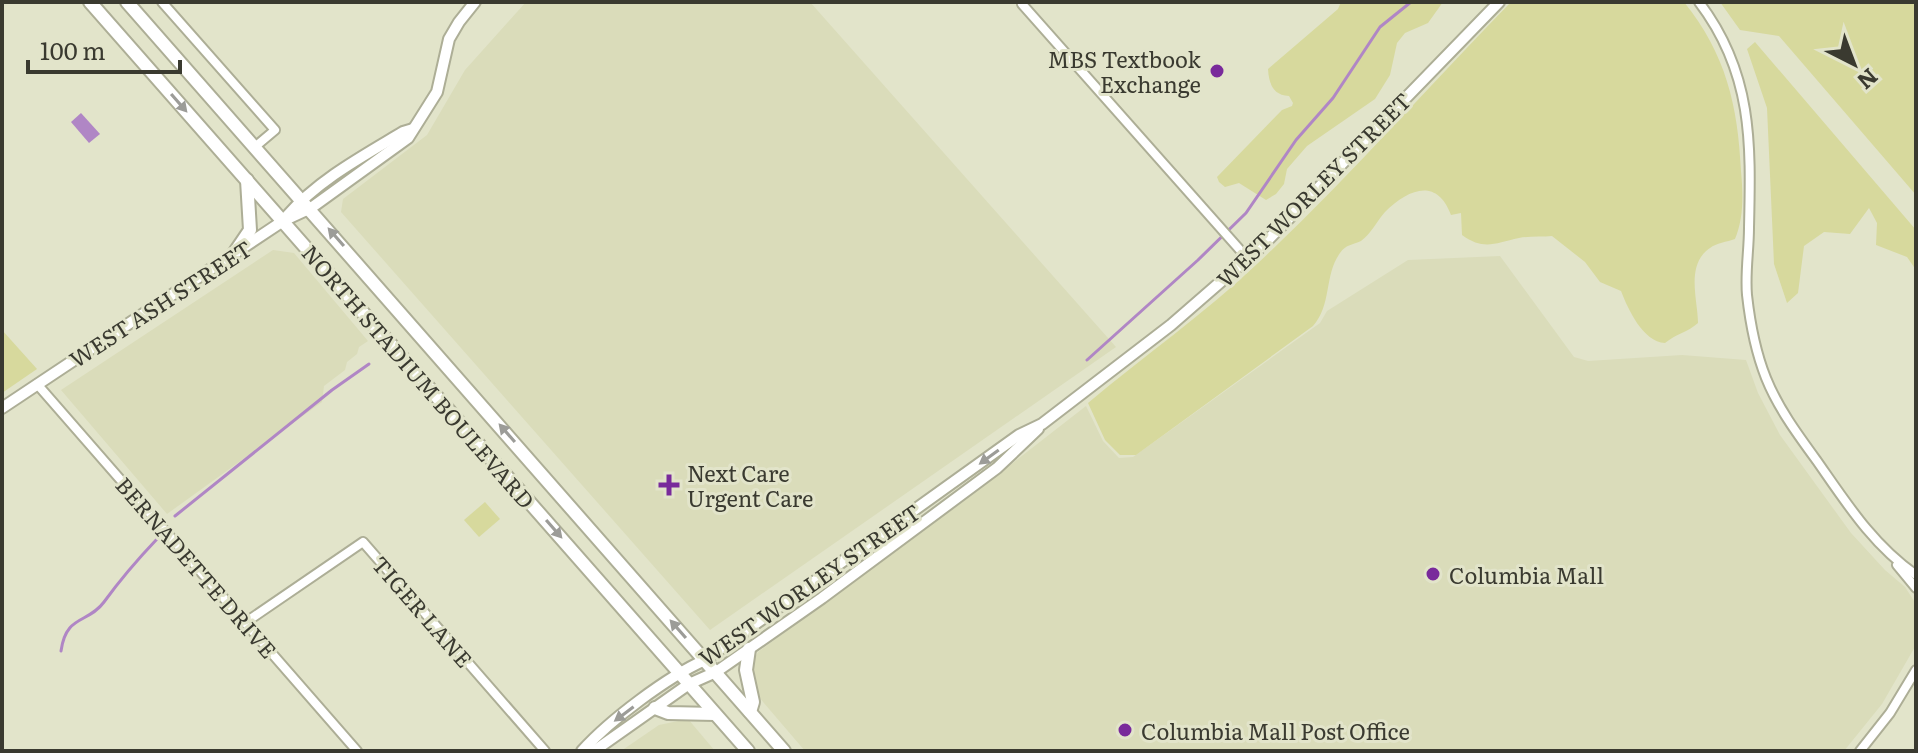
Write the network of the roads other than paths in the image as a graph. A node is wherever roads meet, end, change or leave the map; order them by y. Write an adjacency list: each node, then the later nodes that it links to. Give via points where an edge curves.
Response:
1 (90, 2): 9 (main road, NORTH STADIUM BOULEVARD, one-way to 9)
2 (127, 2): 8 (main road, NORTH STADIUM BOULEVARD)
3 (162, 2): 8 (street, via 275,130)
4 (475, 2): 10 (street, WEST ASH STREET, via 449,39 437,92 408,138)
5 (1499, 2): 13 (street, WEST WORLEY STREET)
6 (1699, 2): 17 (street, via 1731,55 1749,122 1747,293 1765,378 1818,464)
7 (1022, 4): 13 (street)
8 (256, 146): 10 (main road, NORTH STADIUM BOULEVARD)
9 (247, 180): 11 (main road, NORTH STADIUM BOULEVARD); 12 (main road, via 250,230)
10 (307, 203): 11 (street, WEST ASH STREET); 22 (main road, NORTH STADIUM BOULEVARD, one-way to 10)
11 (283, 221): 12 (street, WEST ASH STREET); 24 (main road, NORTH STADIUM BOULEVARD, one-way to 24)
12 (233, 255): 14 (street, WEST ASH STREET)
13 (1248, 259): 16 (street, WEST WORLEY STREET)
14 (37, 384): 15 (street, WEST ASH STREET); 20 (street, BERNADETTE DRIVE)
15 (2, 408)
16 (1042, 424): 21 (street, WEST WORLEY STREET, via 997,468); 22 (street, WEST WORLEY STREET, one-way to 22, via 1019,435)
17 (1892, 558): 18 (street); 19 (street)
18 (1916, 575)
19 (1916, 588)
20 (246, 622): 30 (street, BERNADETTE DRIVE); 31 (street, TIGER LANE, via 363,542)
21 (749, 649): 25 (street, WEST WORLEY STREET); 28 (main road)
22 (705, 660): 24 (street, WEST WORLEY STREET); 25 (main road, NORTH STADIUM BOULEVARD)
23 (1916, 670): 36 (street)
24 (678, 672): 26 (main road, NORTH STADIUM BOULEVARD); 32 (street, WEST WORLEY STREET, one-way to 32)
25 (716, 672): 26 (street, WEST WORLEY STREET); 28 (main road, NORTH STADIUM BOULEVARD)
26 (689, 684): 27 (street, WEST WORLEY STREET); 29 (main road, NORTH STADIUM BOULEVARD)
27 (655, 708): 29 (main road); 33 (street, WEST WORLEY STREET)
28 (750, 712): 35 (main road, NORTH STADIUM BOULEVARD)
29 (715, 714): 34 (main road, NORTH STADIUM BOULEVARD)
30 (357, 751)
31 (545, 751)
32 (582, 751)
33 (594, 751)
34 (748, 751)
35 (784, 751)
36 (1860, 751)

